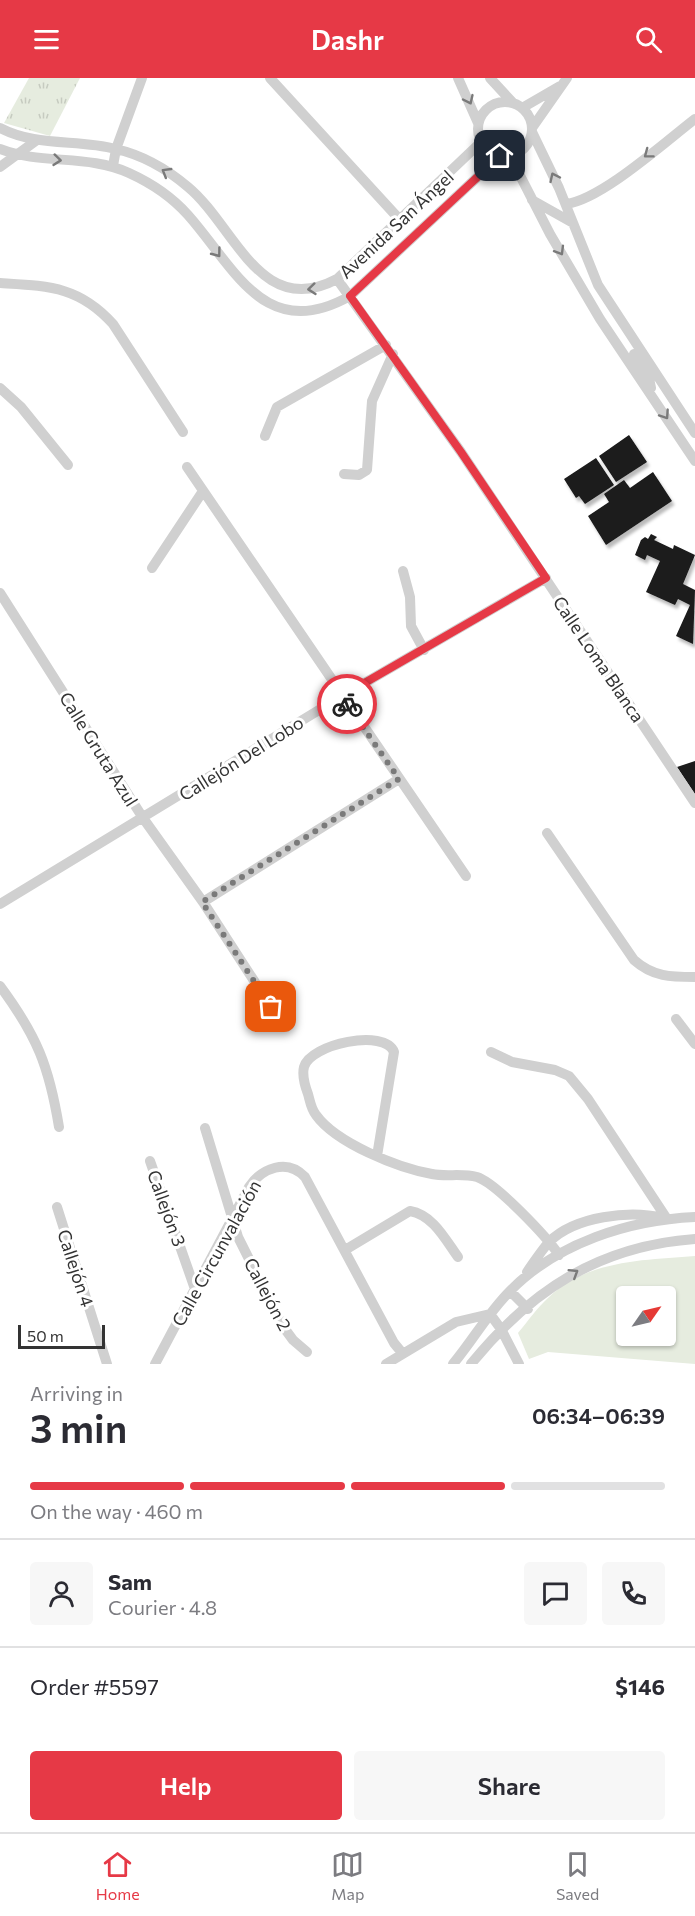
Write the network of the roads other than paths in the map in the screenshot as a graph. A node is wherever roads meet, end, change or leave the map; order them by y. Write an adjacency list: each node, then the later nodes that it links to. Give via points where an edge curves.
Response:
1 (142, 78): 14 (street)
2 (270, 78): 21 (street)
3 (458, 78): 8 (street, one-way to 8)
4 (490, 78): 6 (street)
5 (563, 82): 6 (street); 10 (street)
6 (518, 105): 8 (street, via 505,102 488,108); 10 (street, via 529,117)
7 (695, 119): 20 (street, one-way to 20, via 602,188)
8 (478, 123): 12 (street)
9 (0, 128): 11 (street, Avenida San Ángel)
10 (532, 130): 16 (street, via 523,150); 20 (street, one-way to 10)
11 (37, 140): 14 (street, Avenida San Ángel); 15 (street)
12 (481, 142): 16 (street); 21 (street, Avenida San Ángel)
13 (0, 149): 15 (street, Avenida San Ángel)
14 (116, 149): 17 (street); 23 (street, Avenida San Ángel, one-way to 14, via 307,290 273,282 248,260 189,187 146,160)
15 (17, 155): 17 (street, Avenida San Ángel, one-way to 17); 18 (street)
16 (505, 156): 19 (street); 26 (street, Avenida San Ángel)
17 (112, 166): 26 (street, Avenida San Ángel, one-way to 26, via 166,194 190,217 248,290 268,303 309,312)
18 (0, 167)
19 (532, 200): 22 (street); 25 (street, one-way to 25)
20 (566, 204): 22 (street)
21 (401, 221): 23 (street, Avenida San Ángel)
22 (573, 223): 27 (street, via 598,285)
23 (337, 279): 26 (street, Calle Loma Blanca)
24 (0, 283): 32 (street, via 71,292 100,310)
25 (580, 284): 27 (street, via 597,298 614,326); 31 (street)
26 (350, 296): 28 (street, Calle Loma Blanca)
27 (626, 332): 31 (street, via 628,346 650,381); 33 (street)
28 (386, 345): 29 (street, Calle Loma Blanca); 34 (street, via 277,407)
29 (393, 354): 38 (street, via 372,400 367,470 358,475); 42 (street, Calle Loma Blanca)
30 (0, 388): 36 (street, via 21,407)
31 (651, 394): 35 (street, one-way to 35)
32 (183, 432)
33 (695, 433)
34 (265, 436)
35 (695, 460)
36 (68, 465)
37 (187, 467): 39 (street)
38 (344, 474)
39 (203, 491): 40 (street); 45 (street)
40 (152, 568)
41 (403, 571): 44 (street, via 410,597 411,626)
42 (546, 578): 44 (street, Callejón Del Lobo); 47 (street, Calle Loma Blanca)
43 (0, 593): 48 (street, Calle Gruta Azul)
44 (424, 650): 45 (street, Callejón Del Lobo)
45 (342, 696): 46 (street); 48 (street, Callejón Del Lobo)
46 (399, 779): 50 (street); 51 (street)
47 (695, 803)
48 (143, 818): 51 (street, Calle Gruta Azul); 52 (street, Callejón Del Lobo)
49 (547, 833): 53 (street, via 634,960 657,975)
50 (466, 876)
51 (202, 902): 56 (street, Calle Gruta Azul)
52 (0, 904)
53 (695, 977)
54 (0, 986): 59 (street, via 39,1050 51,1079)
55 (676, 1018): 57 (street)
56 (282, 1024)
57 (695, 1044)
58 (491, 1052): 65 (street, via 512,1062 569,1076)
59 (59, 1127)
60 (205, 1128): 66 (street, Callejón 2)
61 (377, 1156): 61 (street, via 321,1122 313,1113 303,1069 307,1060 320,1050 365,1040 392,1046); 68 (street, via 413,1170 465,1175 488,1182)
62 (150, 1161): 73 (street, Callejón 3)
63 (57, 1207): 80 (street, Callejón 4)
64 (695, 1217): 65 (street)
65 (667, 1219): 68 (street, via 633,1213 614,1215 577,1226); 70 (street, via 603,1235)
66 (232, 1222): 69 (street, Calle Circunvalación, via 258,1177 273,1168 289,1166 305,1177); 73 (street, Calle Circunvalación); 78 (street, Callejón 2, via 282,1325)
67 (695, 1239): 75 (street, one-way to 67, via 563,1280 596,1261 634,1248)
68 (550, 1242): 70 (street); 72 (street)
69 (345, 1250): 71 (street, via 410,1211 421,1213 435,1225); 79 (street, Calle Circunvalación)
70 (559, 1255): 72 (street)
71 (458, 1257)
72 (520, 1281): 74 (street)
73 (195, 1289): 81 (street, Calle Circunvalación)
74 (510, 1291): 75 (street); 76 (street)
75 (528, 1309): 77 (street)
76 (483, 1318): 77 (street); 79 (street, via 449,1326); 83 (street)
77 (498, 1333): 84 (street); 85 (street)
78 (308, 1352)
79 (403, 1354): 82 (street)
80 (107, 1364)
81 (155, 1364)
82 (387, 1364)
83 (453, 1364)
84 (471, 1364)
85 (519, 1364)

